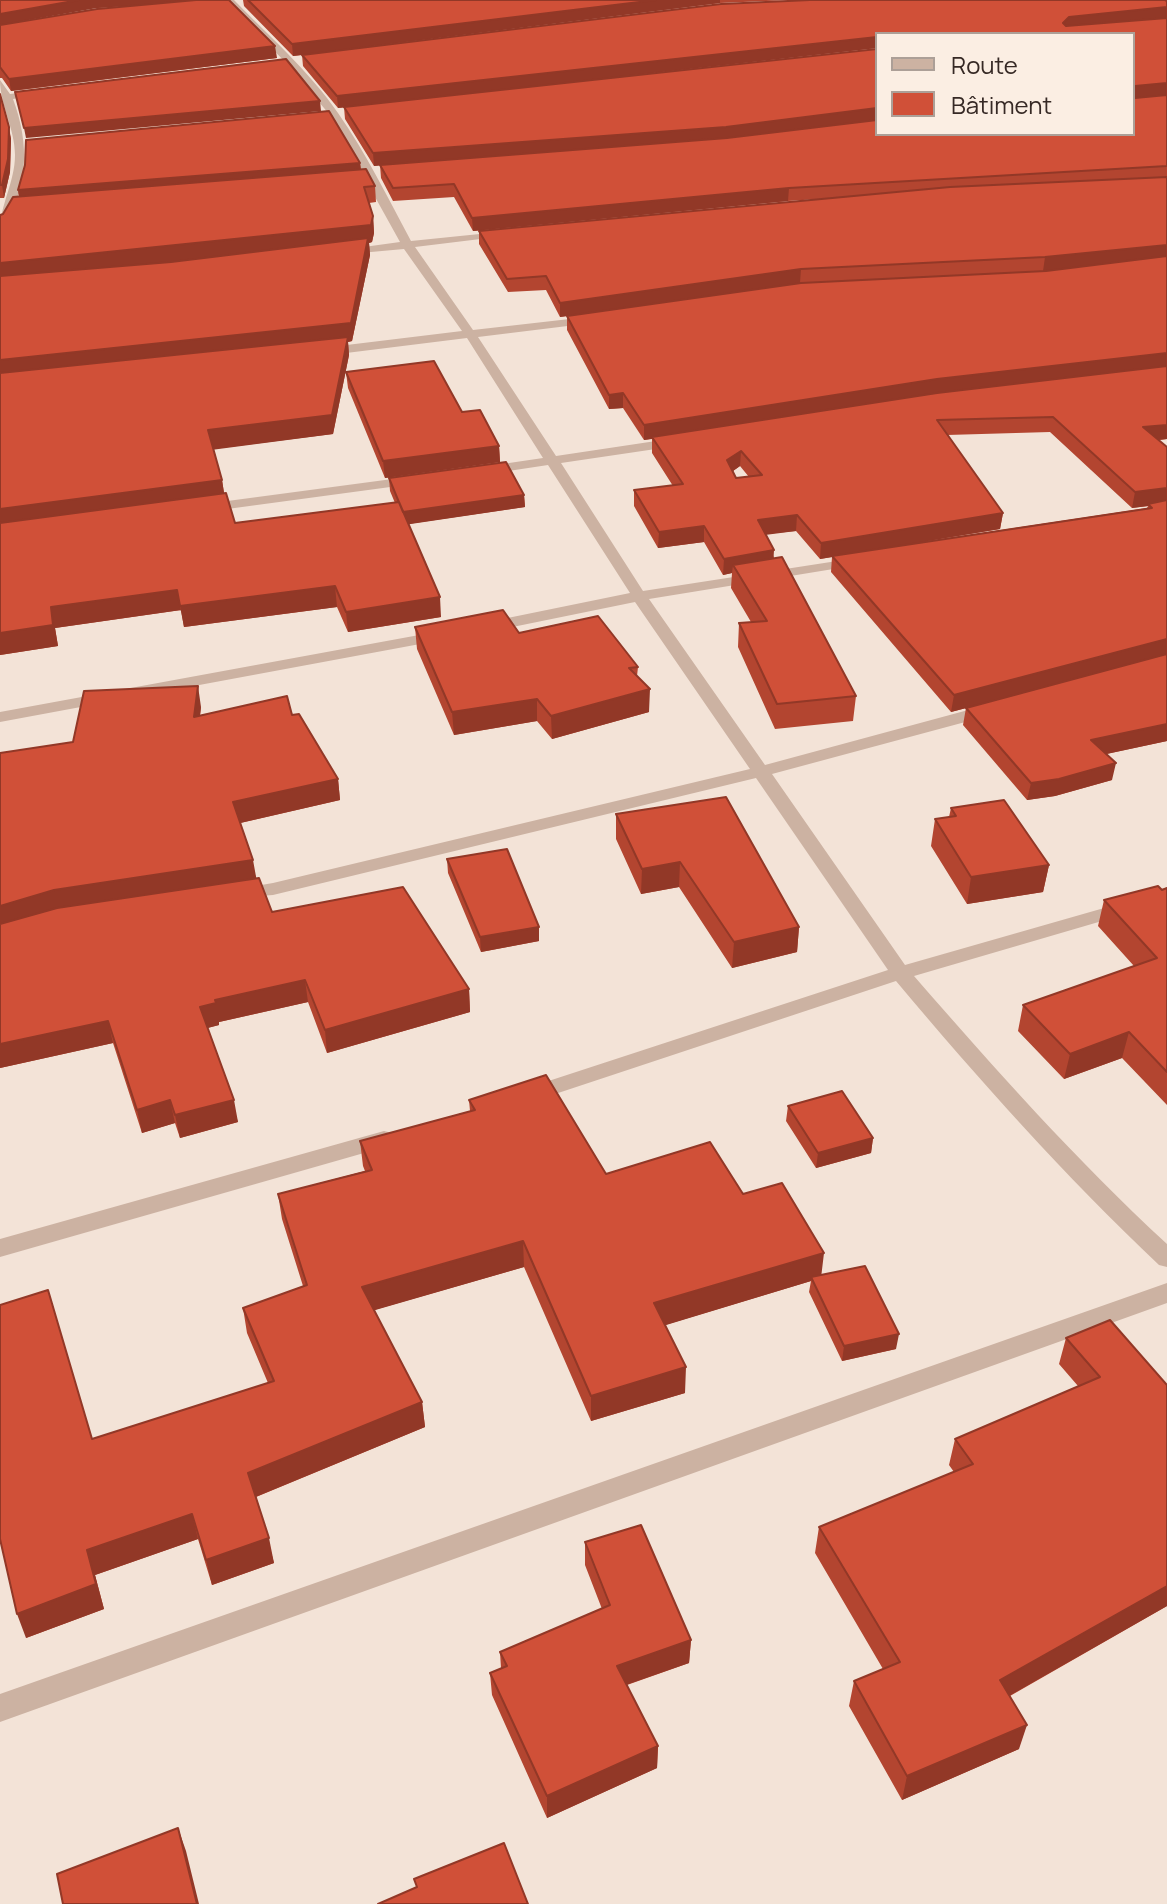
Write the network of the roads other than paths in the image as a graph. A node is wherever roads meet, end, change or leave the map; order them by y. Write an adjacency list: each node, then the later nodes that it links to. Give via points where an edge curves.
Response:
1 (230, 1): 13 (street, via 333,113)
2 (0, 83): 4 (street)
3 (55, 92): 4 (street)
4 (8, 97): 5 (street)
5 (12, 113): 6 (street); 8 (street)
6 (0, 114)
7 (37, 142): 8 (street)
8 (22, 144): 10 (street)
9 (27, 207): 10 (street)
10 (6, 209): 11 (street)
11 (0, 227)
12 (515, 232): 13 (street)
13 (408, 246): 14 (street); 16 (street)
14 (330, 255)
15 (612, 316): 16 (street)
16 (472, 336): 17 (street); 19 (street)
17 (305, 354)
18 (689, 440): 19 (street)
19 (550, 462): 20 (street); 24 (street)
20 (472, 472)
21 (425, 479): 22 (street)
22 (189, 510)
23 (872, 558): 24 (street)
24 (640, 596): 26 (street); 27 (street)
25 (1001, 707): 27 (street)
26 (0, 717)
27 (760, 772): 28 (street); 30 (street)
28 (227, 896)
29 (1167, 896): 30 (street)
30 (900, 973): 31 (street); 34 (street, via 1077,1173)
31 (512, 1100)
32 (407, 1133): 33 (street)
33 (0, 1248)
34 (1167, 1258)
35 (1167, 1293): 36 (street)
36 (0, 1708)

